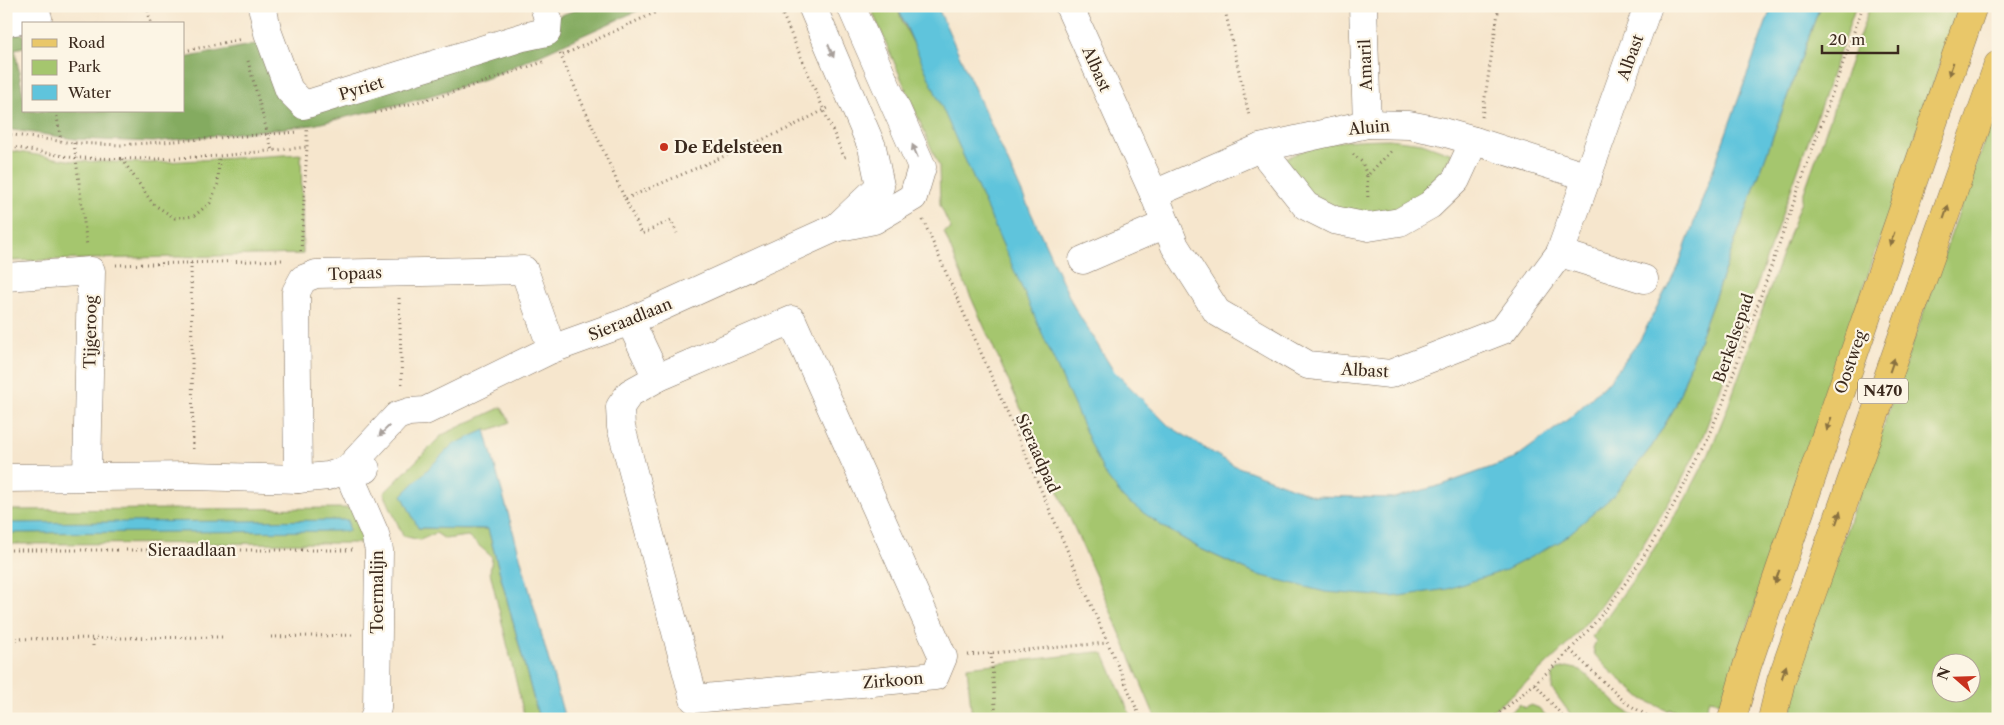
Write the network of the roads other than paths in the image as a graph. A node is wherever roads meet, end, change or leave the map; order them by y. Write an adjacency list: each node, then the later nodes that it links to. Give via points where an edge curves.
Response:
1 (262, 6): 2 (street, Pyriet, via 255,36 289,90 304,106 547,32)
2 (544, 6)
3 (812, 6): 18 (street, Sieraadlaan, one-way to 18, via 872,147 880,186)
4 (850, 6): 18 (street, Sieraadlaan, one-way to 4, via 874,220 913,197 922,167)
5 (1069, 6): 16 (street, Albast)
6 (1363, 6): 12 (street, Amaril)
7 (1648, 6): 15 (street, Albast)
8 (1973, 6): 31 (main road, Oostweg / N470, one-way to 31, via 1753,647)
9 (37, 16): 10 (street)
10 (6, 22)
11 (1998, 65): 32 (main road, N470, one-way to 11, via 1781,681)
12 (1367, 124): 13 (street, Aluin, via 1409,125); 14 (street, Aluin)
13 (1476, 141): 14 (street, via 1456,180 1430,205 1400,222 1369,227 1334,220 1306,206); 15 (street, Aluin)
14 (1260, 148): 16 (street, Aluin)
15 (1588, 177): 19 (street, Albast)
16 (1154, 194): 17 (street, Albast)
17 (1166, 224): 19 (street, Albast, via 1175,246 1217,312 1308,365 1390,374 1503,330); 20 (street)
18 (835, 228): 23 (street, Sieraadlaan)
19 (1560, 253): 22 (street)
20 (1083, 260)
21 (6, 276): 27 (street, Tijgeroog, via 91,271)
22 (1644, 279)
23 (630, 321): 24 (street, Sieraadlaan); 25 (street)
24 (552, 349): 26 (street, Sieraadlaan, via 426,411 377,464 364,470); 29 (street, Topaas, via 524,270 316,274 302,269 296,292)
25 (657, 378): 25 (street, Zirkoon, via 630,392 620,407 621,427 694,699 935,676 943,657 792,320)
26 (347, 470): 29 (street, Sieraadlaan); 30 (street, Toermalijn, via 375,534 378,550 377,708)
27 (88, 477): 28 (street, Sieraadlaan); 29 (street, Sieraadlaan)
28 (6, 478)
29 (298, 479)
30 (374, 719)
31 (1732, 719)
32 (1772, 719)

